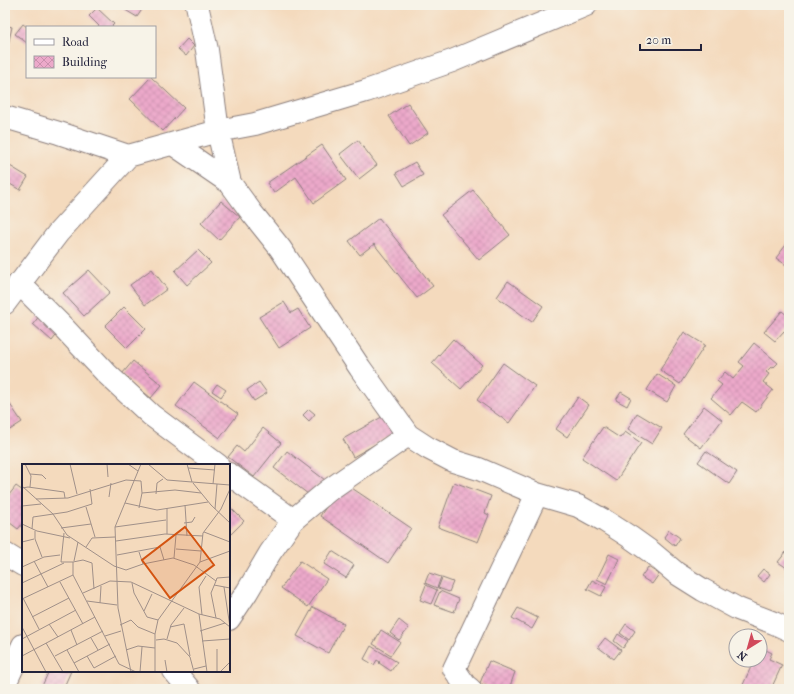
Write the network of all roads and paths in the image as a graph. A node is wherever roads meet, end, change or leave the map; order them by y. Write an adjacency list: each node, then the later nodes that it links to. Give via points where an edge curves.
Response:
1 (197, 5): 4 (street, via 207,50)
2 (586, 5): 4 (street, via 452,61 366,91 255,124)
3 (5, 118): 6 (street)
4 (218, 131): 5 (street); 7 (street)
5 (173, 144): 6 (street); 7 (street)
6 (128, 156): 8 (street, via 58,233)
7 (230, 183): 10 (street, via 280,248)
8 (19, 283): 9 (street); 11 (street, via 106,374 151,415)
9 (5, 303)
10 (408, 435): 13 (street, via 453,461 479,469); 14 (street, via 329,490)
11 (217, 464)
12 (230, 475): 14 (street)
13 (537, 494): 18 (street, via 578,506 630,537 676,573 703,590 738,609); 21 (street, via 454,669)
14 (293, 520): 17 (street)
15 (5, 554): 16 (street)
16 (22, 564)
17 (230, 618)
18 (789, 630)
19 (22, 647): 20 (street)
20 (5, 684)
21 (470, 689)

